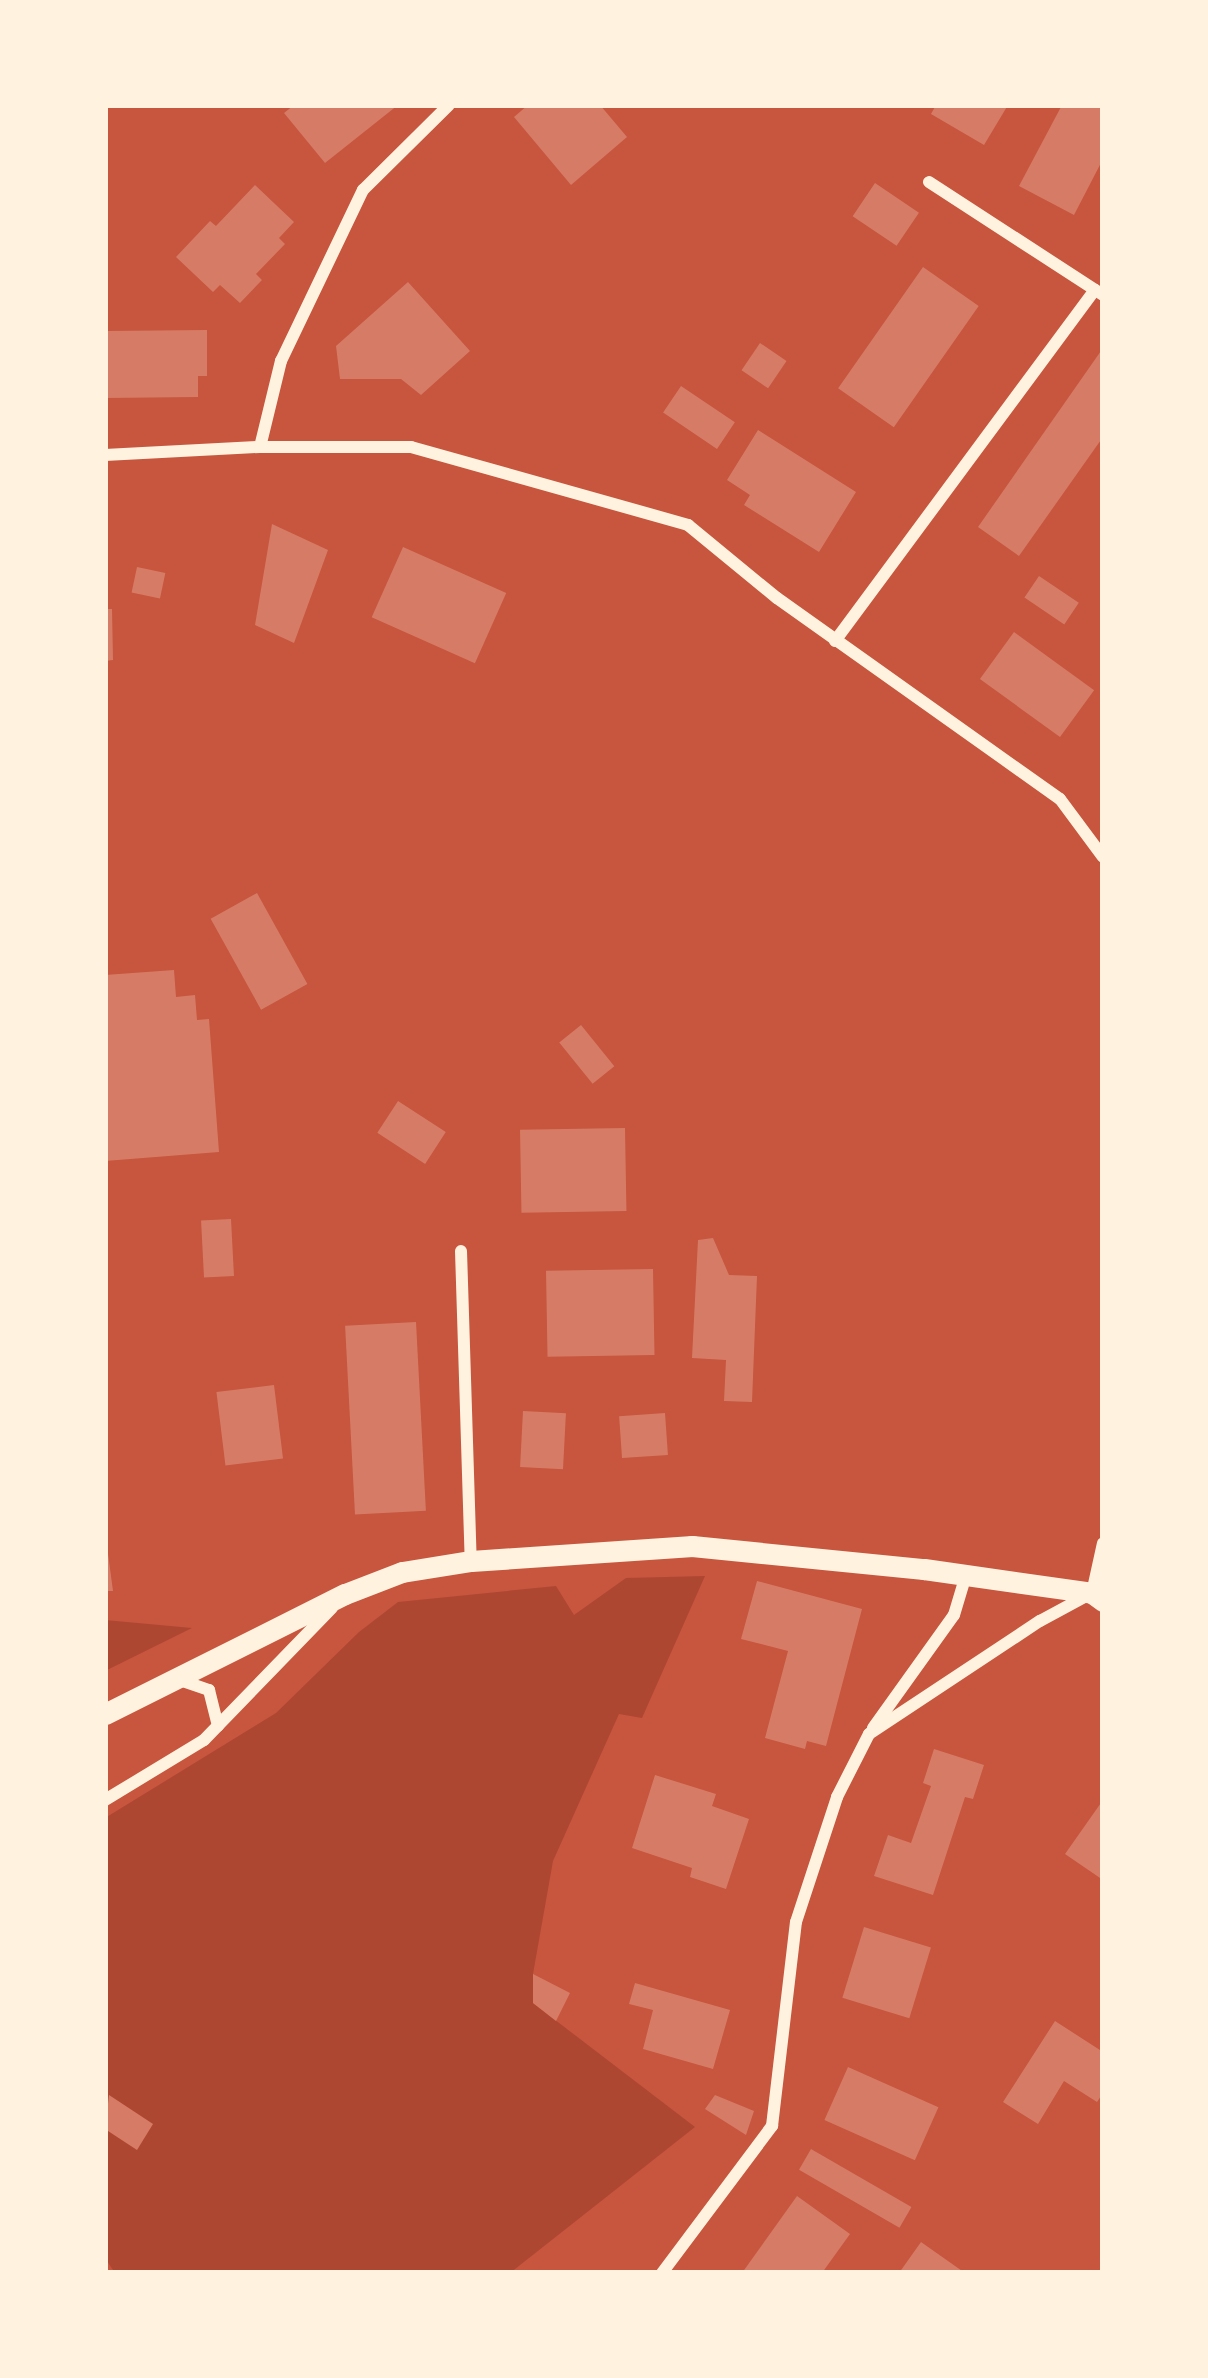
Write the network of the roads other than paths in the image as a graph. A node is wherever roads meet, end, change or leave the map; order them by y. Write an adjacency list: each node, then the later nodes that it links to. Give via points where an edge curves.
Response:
1 (448, 105): 4 (street, via 363,190 281,361)
2 (929, 182): 3 (street)
3 (1099, 293): 6 (street)
4 (260, 447): 5 (street); 6 (street, via 411,447 650,510 688,525)
5 (105, 455)
6 (835, 641): 7 (street, via 1060,800)
7 (1103, 857)
8 (461, 1251): 10 (street)
9 (1103, 1543): 13 (street)
10 (471, 1561): 11 (street, via 692,1546); 12 (street, via 402,1572)
11 (966, 1576): 13 (street); 17 (street, via 953,1615)
12 (345, 1594): 14 (street); 16 (street)
13 (1099, 1594): 17 (street)
14 (176, 1679): 15 (street); 16 (street, via 208,1690)
15 (105, 1714)
16 (218, 1726): 18 (street)
17 (868, 1734): 19 (street, via 837,1797 796,1922 772,2126)
18 (105, 1800)
19 (662, 2273)

